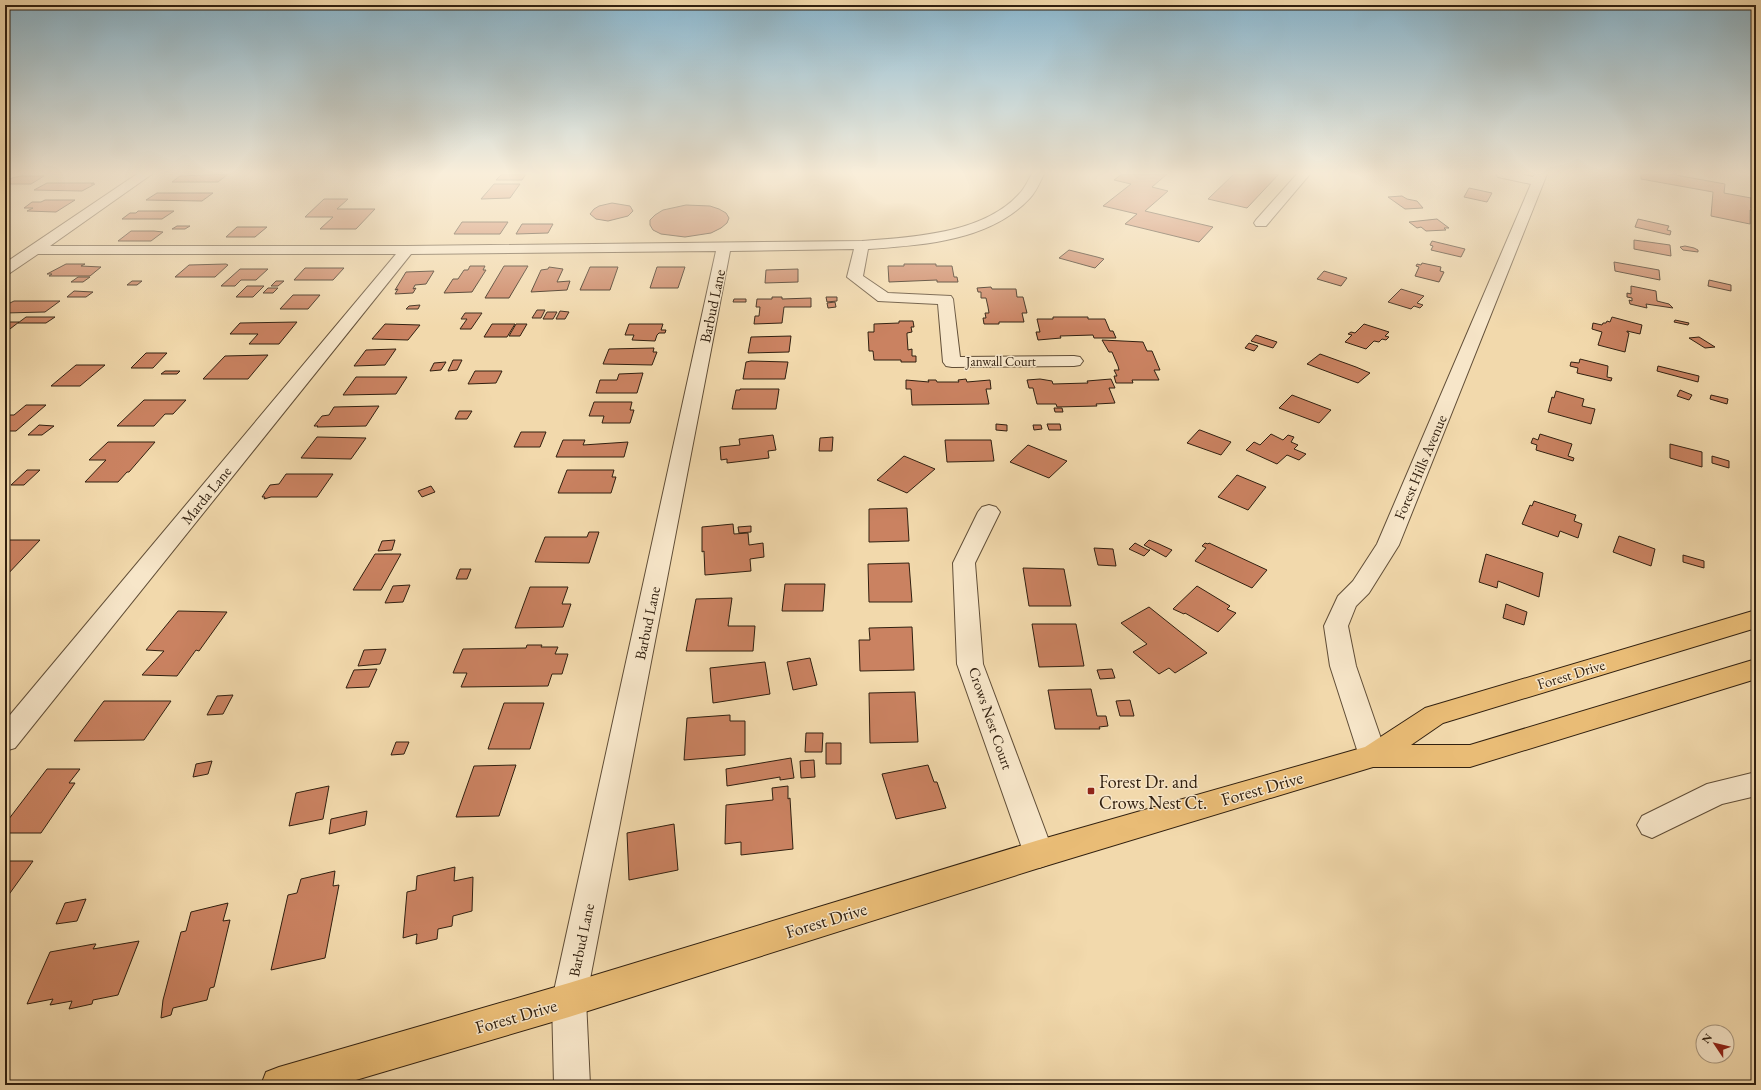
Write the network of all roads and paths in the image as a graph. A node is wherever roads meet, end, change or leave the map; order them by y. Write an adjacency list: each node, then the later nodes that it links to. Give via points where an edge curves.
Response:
1 (72, 225): 6 (street)
2 (979, 225): 4 (street, via 915,241)
3 (1521, 225): 14 (street, Forest Hills Avenue, via 1388,545 1361,587 1346,602 1336,626 1343,666)
4 (862, 245): 5 (street); 9 (street, Janwall Court, via 855,278 884,298 945,299 952,362)
5 (724, 246): 7 (street); 18 (street, Barbud Lane)
6 (35, 250): 7 (street); 8 (street)
7 (407, 250): 13 (street, Marda Lane)
8 (5, 270)
9 (1074, 361)
10 (989, 512): 17 (street, Crows Nest Court, via 964,563 970,664)
11 (1756, 619): 14 (main road, Forest Drive, via 1434,715)
12 (1756, 669): 14 (main road, Forest Drive, via 1470,756)
13 (5, 740)
14 (1373, 756): 17 (main road, Forest Drive)
15 (1756, 784): 16 (street, via 1717,793)
16 (1652, 825)
17 (1039, 854): 18 (main road, Forest Drive)
18 (569, 1000): 19 (main road, Forest Drive); 20 (street, Barbud Lane)
19 (279, 1085)
20 (572, 1085)

